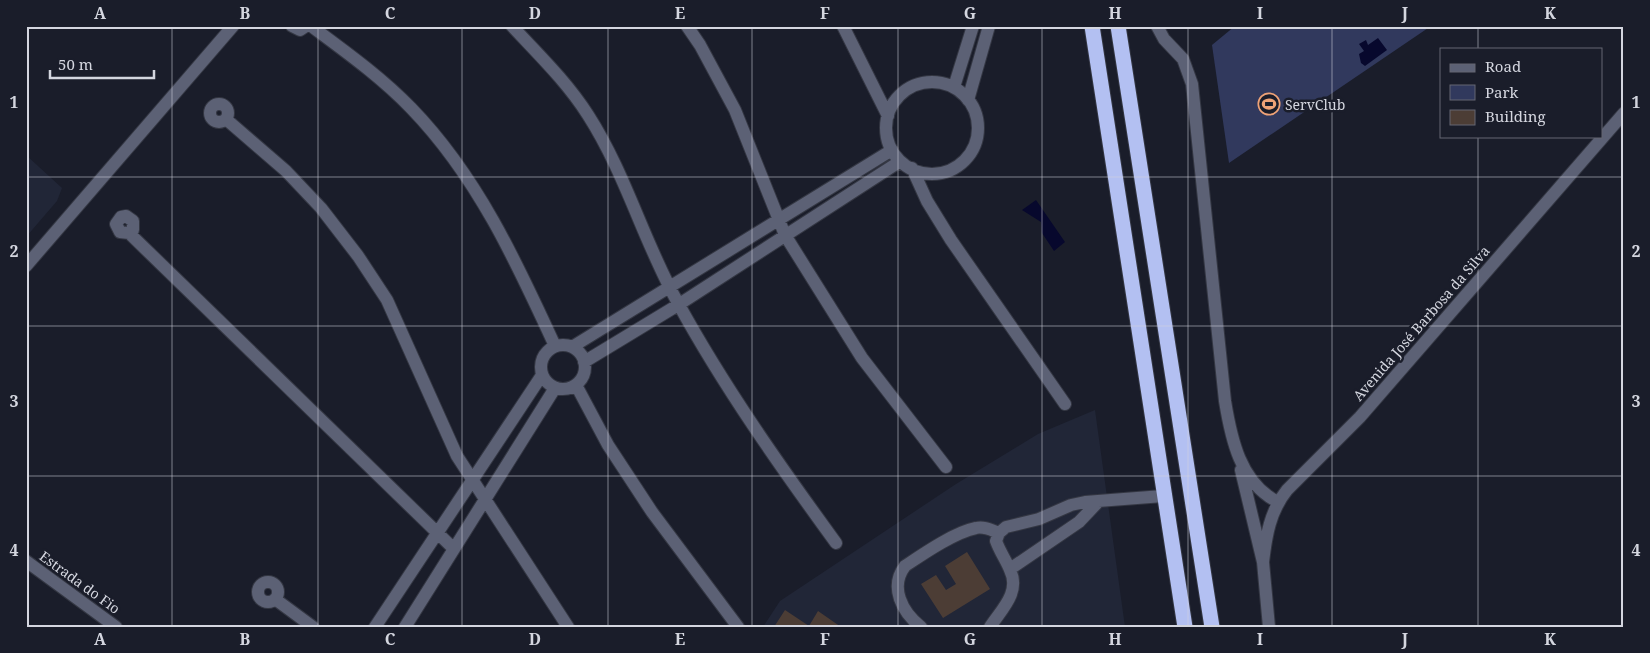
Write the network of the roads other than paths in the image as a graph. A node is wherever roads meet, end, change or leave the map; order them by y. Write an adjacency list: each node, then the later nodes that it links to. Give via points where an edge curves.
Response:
1 (233, 26): 26 (street)
2 (292, 26): 3 (street, via 300,30)
3 (306, 26)
4 (311, 26): 29 (street, via 380,78 412,108 452,154 514,258)
5 (512, 26): 27 (street, via 557,73 589,116 623,181)
6 (687, 26): 23 (street, via 735,110)
7 (844, 26): 18 (street)
8 (963, 26): 14 (street)
9 (973, 26): 14 (street)
10 (989, 26): 16 (street)
11 (1092, 26): 39 (highway)
12 (1118, 26): 60 (highway)
13 (1157, 26): 36 (street, via 1164,39 1183,59 1192,84 1225,401)
14 (969, 40): 15 (street)
15 (954, 87): 16 (street); 18 (street, via 939,82 923,82 908,88 896,98)
16 (968, 100): 22 (street, via 974,108 977,123 971,152 948,171 933,174)
17 (1624, 113): 42 (street, Avenida José Barbosa da Silva, via 1360,416)
18 (888, 116): 20 (street, via 887,137)
19 (227, 120): 38 (street, via 286,171 321,208 358,256 387,300 440,420)
20 (892, 150): 21 (street); 23 (street)
21 (899, 162): 22 (street); 25 (street)
22 (912, 168): 35 (street, via 927,201 951,240)
23 (780, 220): 25 (street); 27 (street)
24 (129, 233): 44 (street)
25 (785, 235): 28 (street); 37 (street, via 862,358)
26 (26, 266)
27 (670, 288): 28 (street); 30 (street)
28 (678, 305): 31 (street); 45 (street, via 751,422)
29 (555, 346): 30 (street); 32 (street, via 543,358)
30 (572, 348): 31 (street)
31 (584, 362): 33 (street, via 585,372)
32 (542, 375): 34 (street); 38 (street)
33 (576, 385): 34 (street, via 562,390); 56 (street, via 608,445 652,512)
34 (555, 388): 40 (street)
35 (1065, 404)
36 (1238, 455): 42 (street, via 1252,481); 48 (street)
37 (946, 467)
38 (472, 480): 40 (street); 44 (street)
39 (1163, 496): 41 (street); 59 (highway)
40 (484, 500): 46 (street); 55 (street)
41 (1098, 502): 43 (street, via 1070,505 1039,519 1006,527); 49 (street, via 1079,522)
42 (1278, 502): 48 (street, Avenida José Barbosa da Silva, via 1266,535)
43 (999, 533): 49 (street, via 996,541); 57 (street, via 987,528 970,530 905,566 896,585 906,610)
44 (437, 534): 46 (street); 53 (street)
45 (836, 544)
46 (453, 548): 54 (street)
47 (26, 561): 51 (street, Estrada do Fio)
48 (1262, 562): 61 (street)
49 (1010, 569): 58 (street, via 1012,593)
50 (275, 599): 52 (street)
51 (116, 627)
52 (313, 627)
53 (375, 627)
54 (405, 627)
55 (568, 627)
56 (738, 627)
57 (920, 627)
58 (990, 627)
59 (1185, 627)
60 (1212, 627)
61 (1269, 627)

